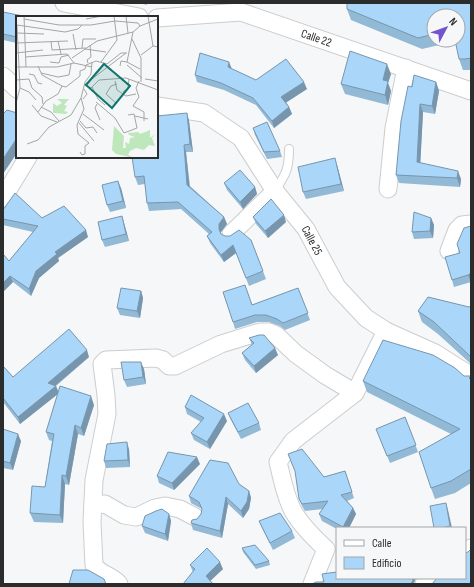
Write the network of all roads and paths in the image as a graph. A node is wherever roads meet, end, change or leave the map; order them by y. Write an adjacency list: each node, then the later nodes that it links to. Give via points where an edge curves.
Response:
1 (64, 3): 2 (street)
2 (134, 16)
3 (158, 18): 4 (street, Calle 22, via 241,12)
4 (406, 68): 7 (street, Calle 22); 11 (street, via 394,128)
5 (3, 76): 6 (street)
6 (16, 88)
7 (471, 91)
8 (158, 106): 12 (street, Calle 25, via 204,113 241,138)
9 (289, 149): 12 (lane, via 289,164)
10 (27, 158): 13 (street)
11 (388, 189)
12 (275, 191): 15 (street); 17 (street, Calle 25, via 306,229 337,287 366,318)
13 (3, 198)
14 (471, 224): 16 (street, via 462,225 457,230)
15 (231, 234)
16 (449, 252)
17 (386, 331): 18 (street, Calle 25, via 435,353); 19 (street)
18 (471, 378)
19 (355, 393): 20 (street, via 325,375 269,332 260,332 221,344 175,366 169,366 156,358 106,360 102,364 107,414 94,480); 22 (street, via 293,441 278,462 293,510 313,537)
20 (93, 505): 21 (street, via 105,504 124,515 136,517 165,506 180,509); 23 (street, via 94,566 97,571)
21 (195, 517)
22 (331, 550): 24 (street)
23 (120, 584)
24 (312, 584)

